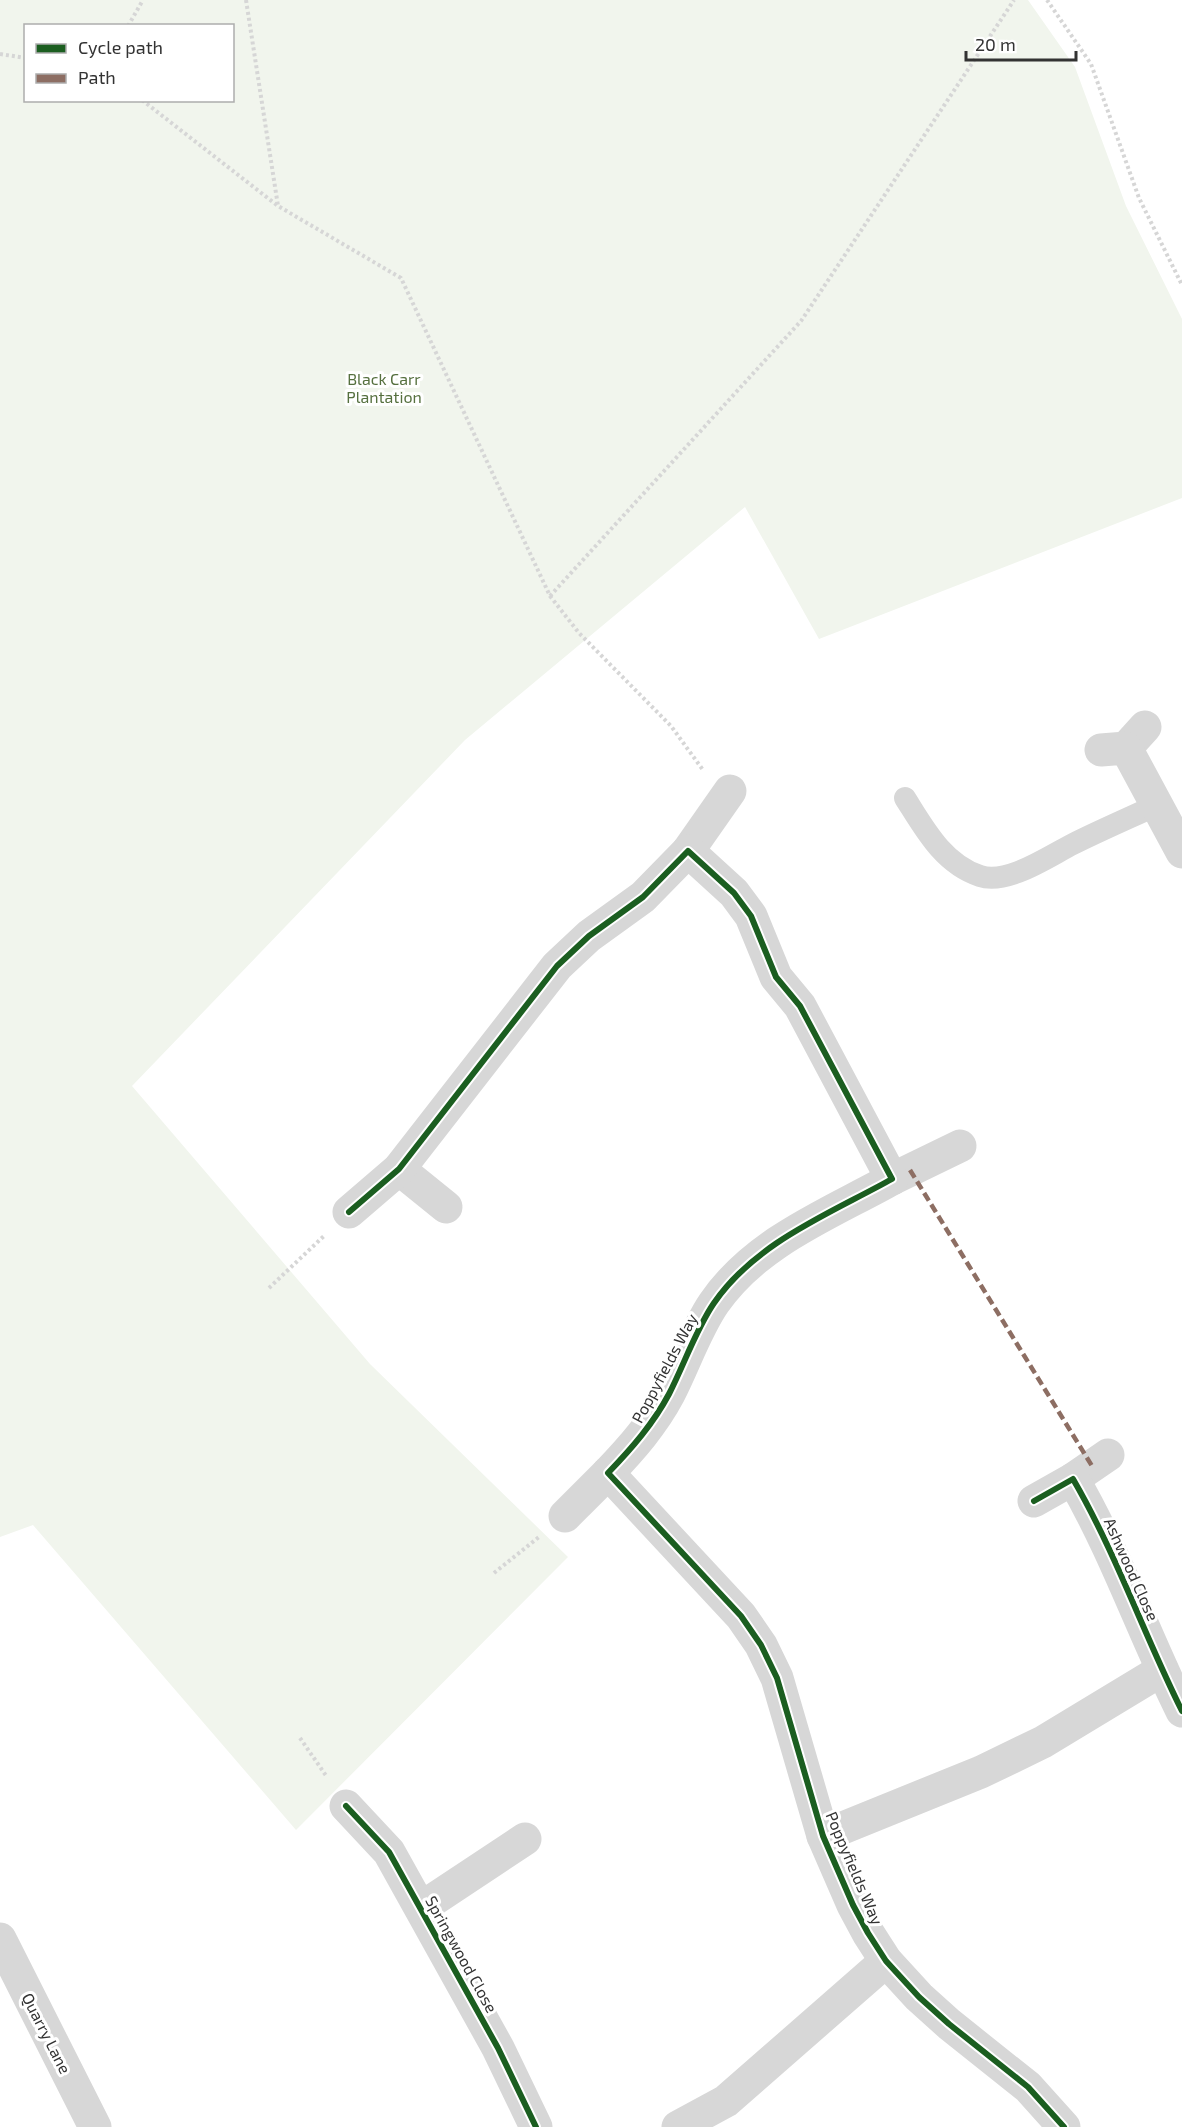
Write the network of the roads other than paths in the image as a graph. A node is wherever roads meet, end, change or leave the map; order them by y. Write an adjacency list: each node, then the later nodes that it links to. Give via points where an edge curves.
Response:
1 (1124, 741): 4 (street)
2 (727, 796): 5 (street)
3 (905, 798): 4 (lane, via 931,840 956,864 981,877 1028,869)
4 (1157, 805): 6 (street)
5 (688, 851): 8 (street, via 643,897 589,936 557,966); 9 (street, via 734,893 751,916 777,977 800,1006)
6 (1182, 852)
7 (960, 1146): 9 (street, Poppyfields Way)
8 (399, 1169): 10 (street); 11 (street)
9 (892, 1179): 13 (street, Poppyfields Way, via 751,1261 713,1305 668,1395 639,1440)
10 (446, 1207)
11 (349, 1212)
12 (1108, 1455): 14 (street)
13 (608, 1473): 16 (street); 20 (street, Poppyfields Way, via 741,1616 761,1645 777,1678)
14 (1073, 1479): 15 (street); 17 (street, Ashwood Close, via 1095,1518)
15 (1034, 1501)
16 (565, 1516)
17 (1162, 1670): 18 (street, Ashwood Close); 20 (street, via 1033,1747)
18 (1182, 1712)
19 (346, 1806): 22 (street, Springwood Close, via 389,1852)
20 (823, 1836): 24 (street, Poppyfields Way, via 853,1905)
21 (525, 1839): 22 (street)
22 (421, 1908): 26 (street, Springwood Close, via 498,2048)
23 (0, 1939): 25 (street, Quarry Lane)
24 (886, 1960): 27 (street, via 726,2101); 28 (street, Poppyfields Way, via 927,2004 1028,2087)
25 (95, 2127)
26 (536, 2127)
27 (678, 2127)
28 (1064, 2127)

